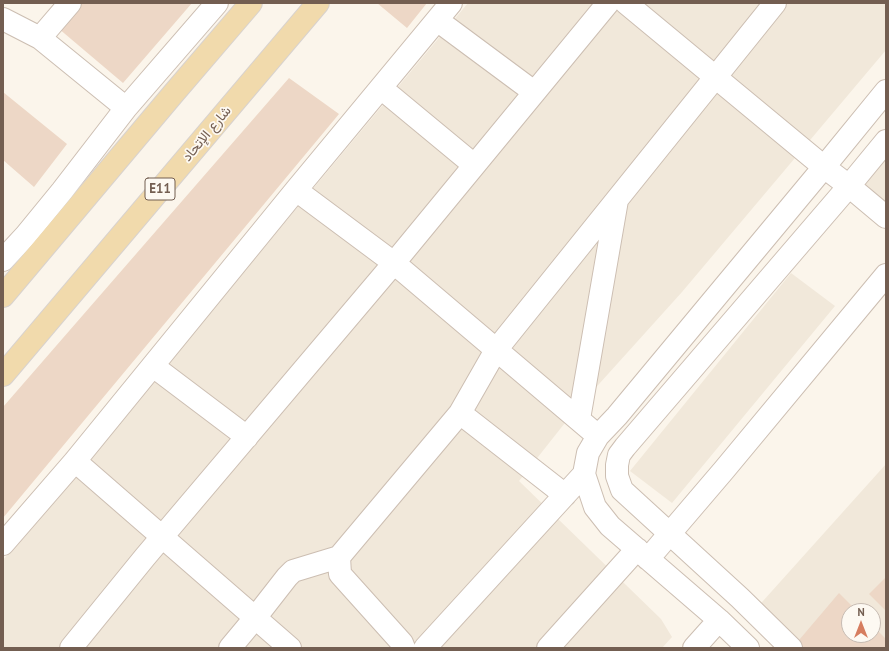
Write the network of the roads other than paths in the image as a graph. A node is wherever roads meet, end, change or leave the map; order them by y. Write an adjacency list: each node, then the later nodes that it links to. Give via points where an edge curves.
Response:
1 (70, 3): 11 (street)
2 (216, 3): 16 (street)
3 (251, 3): 27 (main road)
4 (451, 3): 10 (street)
5 (608, 3): 15 (street)
6 (626, 3): 12 (street)
7 (775, 3): 12 (street)
8 (317, 4): 30 (main road, شارع الإتحاد / E11)
9 (3, 19): 11 (street)
10 (437, 20): 13 (street); 15 (street)
11 (40, 38): 16 (street)
12 (716, 78): 19 (street); 22 (street)
13 (381, 88): 18 (street); 21 (street)
14 (886, 91): 19 (street)
15 (534, 92): 18 (street)
16 (126, 108): 24 (street, via 58,197)
17 (886, 141): 20 (street)
18 (474, 165): 25 (street)
19 (824, 167): 20 (street); 33 (street)
20 (849, 186): 23 (street); 38 (street, via 619,455 617,476 622,490)
21 (296, 190): 25 (street); 29 (street)
22 (618, 199): 28 (street); 32 (street)
23 (886, 217)
24 (3, 260)
25 (394, 262): 28 (street); 34 (street)
26 (886, 275): 38 (street)
27 (3, 296)
28 (496, 350): 31 (street); 32 (street)
29 (153, 366): 34 (street); 35 (street)
30 (3, 375)
31 (460, 413): 37 (street); 42 (street)
32 (579, 419): 33 (street)
33 (598, 436): 36 (street, via 588,453)
34 (247, 437): 39 (street)
35 (75, 461): 39 (street); 40 (street)
36 (584, 474): 37 (street); 41 (street, via 595,507 610,526)
37 (565, 495): 49 (street)
38 (670, 534): 41 (street); 53 (street)
39 (162, 537): 43 (street); 45 (street)
40 (3, 544)
41 (643, 554): 44 (street); 50 (street)
42 (339, 557): 43 (street, via 293,571); 48 (street, via 340,574)
43 (255, 618): 46 (street); 47 (street)
44 (719, 620): 51 (street); 52 (street)
45 (71, 648)
46 (230, 648)
47 (290, 648)
48 (404, 648)
49 (425, 648)
50 (548, 648)
51 (694, 648)
52 (748, 648)
53 (791, 648)

